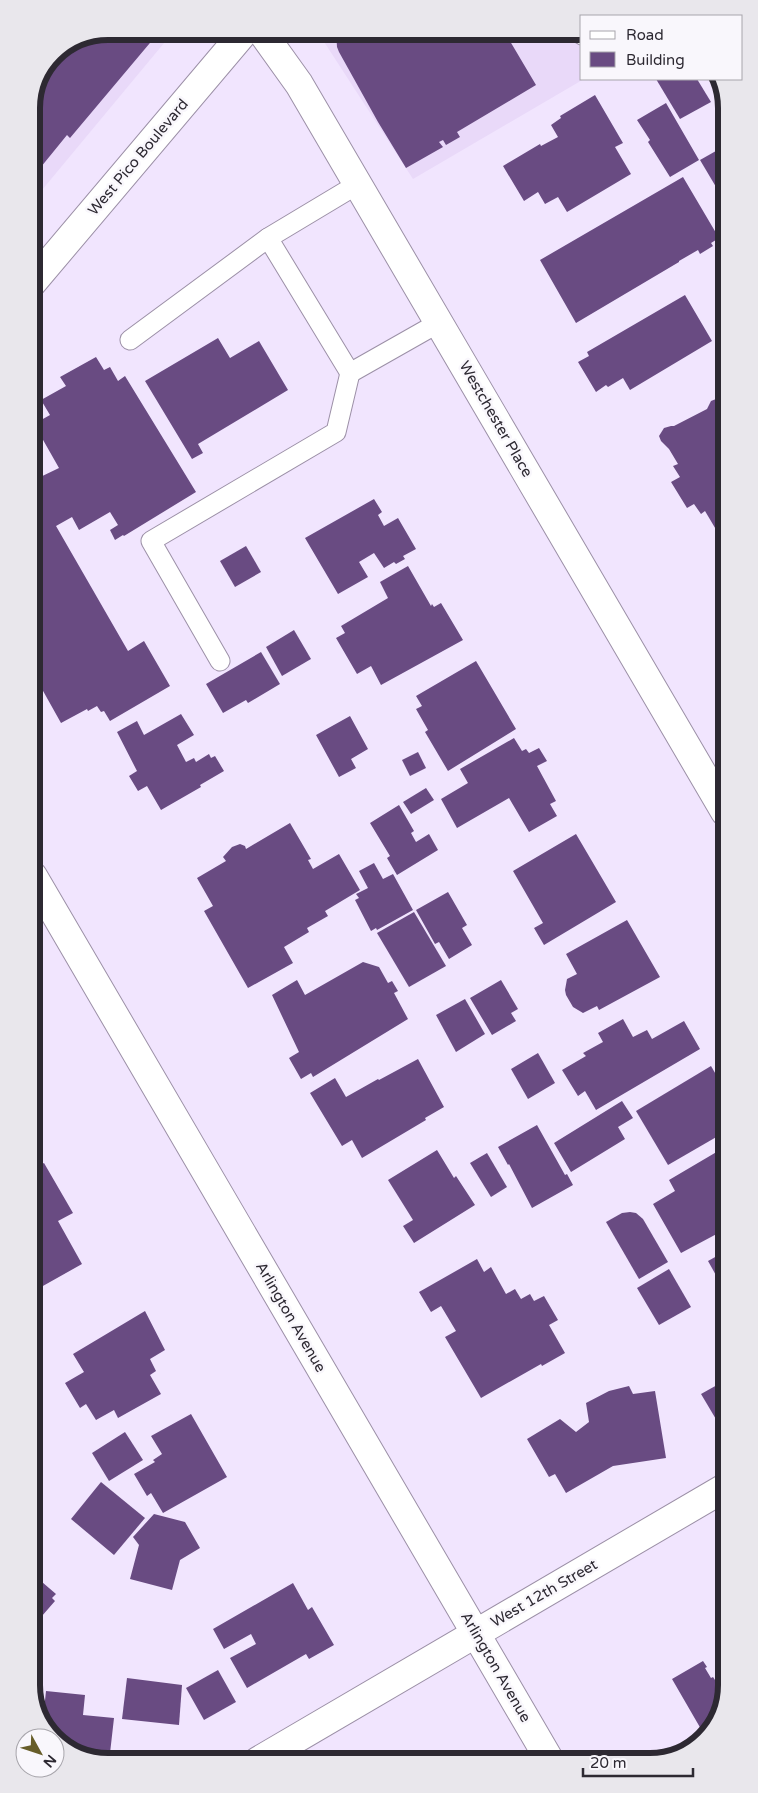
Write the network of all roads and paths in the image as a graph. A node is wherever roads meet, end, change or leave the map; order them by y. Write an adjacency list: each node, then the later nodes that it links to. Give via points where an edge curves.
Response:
1 (237, 40): 5 (street, West Pico Boulevard)
2 (267, 40): 3 (street, Westchester Place, via 299,84)
3 (358, 184): 4 (lane); 6 (street, Westchester Place)
4 (268, 238): 7 (lane); 8 (lane)
5 (40, 274)
6 (440, 322): 8 (lane); 10 (street, Westchester Place)
7 (130, 340)
8 (350, 373): 9 (lane, via 336,432 151,541)
9 (220, 661)
10 (718, 800)
11 (40, 888): 13 (street, Arlington Avenue)
12 (718, 1492): 13 (street, West 12th Street)
13 (476, 1633): 14 (street, West 12th Street); 15 (street, Arlington Avenue)
14 (270, 1753)
15 (546, 1753)

